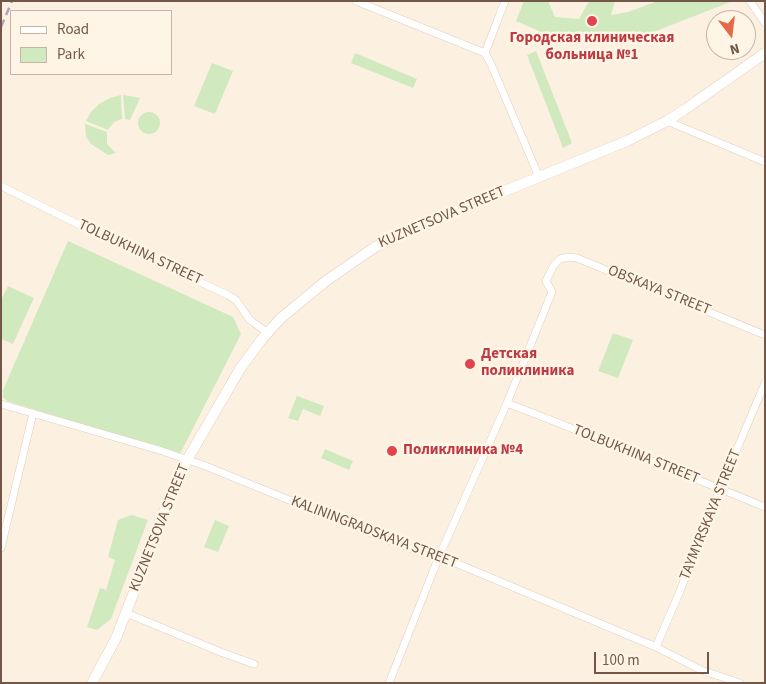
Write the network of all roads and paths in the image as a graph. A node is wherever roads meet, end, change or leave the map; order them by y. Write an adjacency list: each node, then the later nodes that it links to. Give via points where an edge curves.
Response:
1 (356, 1): 5 (street)
2 (506, 1): 5 (street)
3 (750, 1): 4 (street)
4 (765, 23)
5 (485, 53): 9 (street)
6 (765, 53): 7 (street, KUZNETSOVA STREET)
7 (667, 121): 8 (street); 9 (street, KUZNETSOVA STREET)
8 (765, 162)
9 (540, 177): 11 (street, KUZNETSOVA STREET, via 375,247 298,303)
10 (1, 186): 11 (street, TOLBUKHINA STREET, via 228,295 236,300 250,320)
11 (268, 333): 17 (street, KUZNETSOVA STREET, via 240,369)
12 (765, 335): 14 (street, OBSKAYA STREET, via 568,257 554,265 546,281 552,292)
13 (765, 383): 18 (street, TAYMYRSKAYA STREET)
14 (507, 403): 18 (street, TOLBUKHINA STREET); 21 (street)
15 (1, 404): 16 (street, KALININGRADSKAYA STREET)
16 (33, 413): 17 (street, KALININGRADSKAYA STREET); 20 (street)
17 (188, 460): 21 (street, KALININGRADSKAYA STREET); 22 (street, KUZNETSOVA STREET, via 160,520)
18 (720, 489): 19 (street, TOLBUKHINA STREET); 23 (street, TAYMYRSKAYA STREET)
19 (765, 507)
20 (1, 548)
21 (438, 559): 23 (street, KALININGRADSKAYA STREET, via 458,564); 26 (street)
22 (126, 614): 24 (street); 25 (street, KUZNETSOVA STREET)
23 (656, 647): 27 (street, KALININGRADSKAYA STREET, via 701,670)
24 (254, 664)
25 (92, 683)
26 (390, 683)
27 (740, 683)

